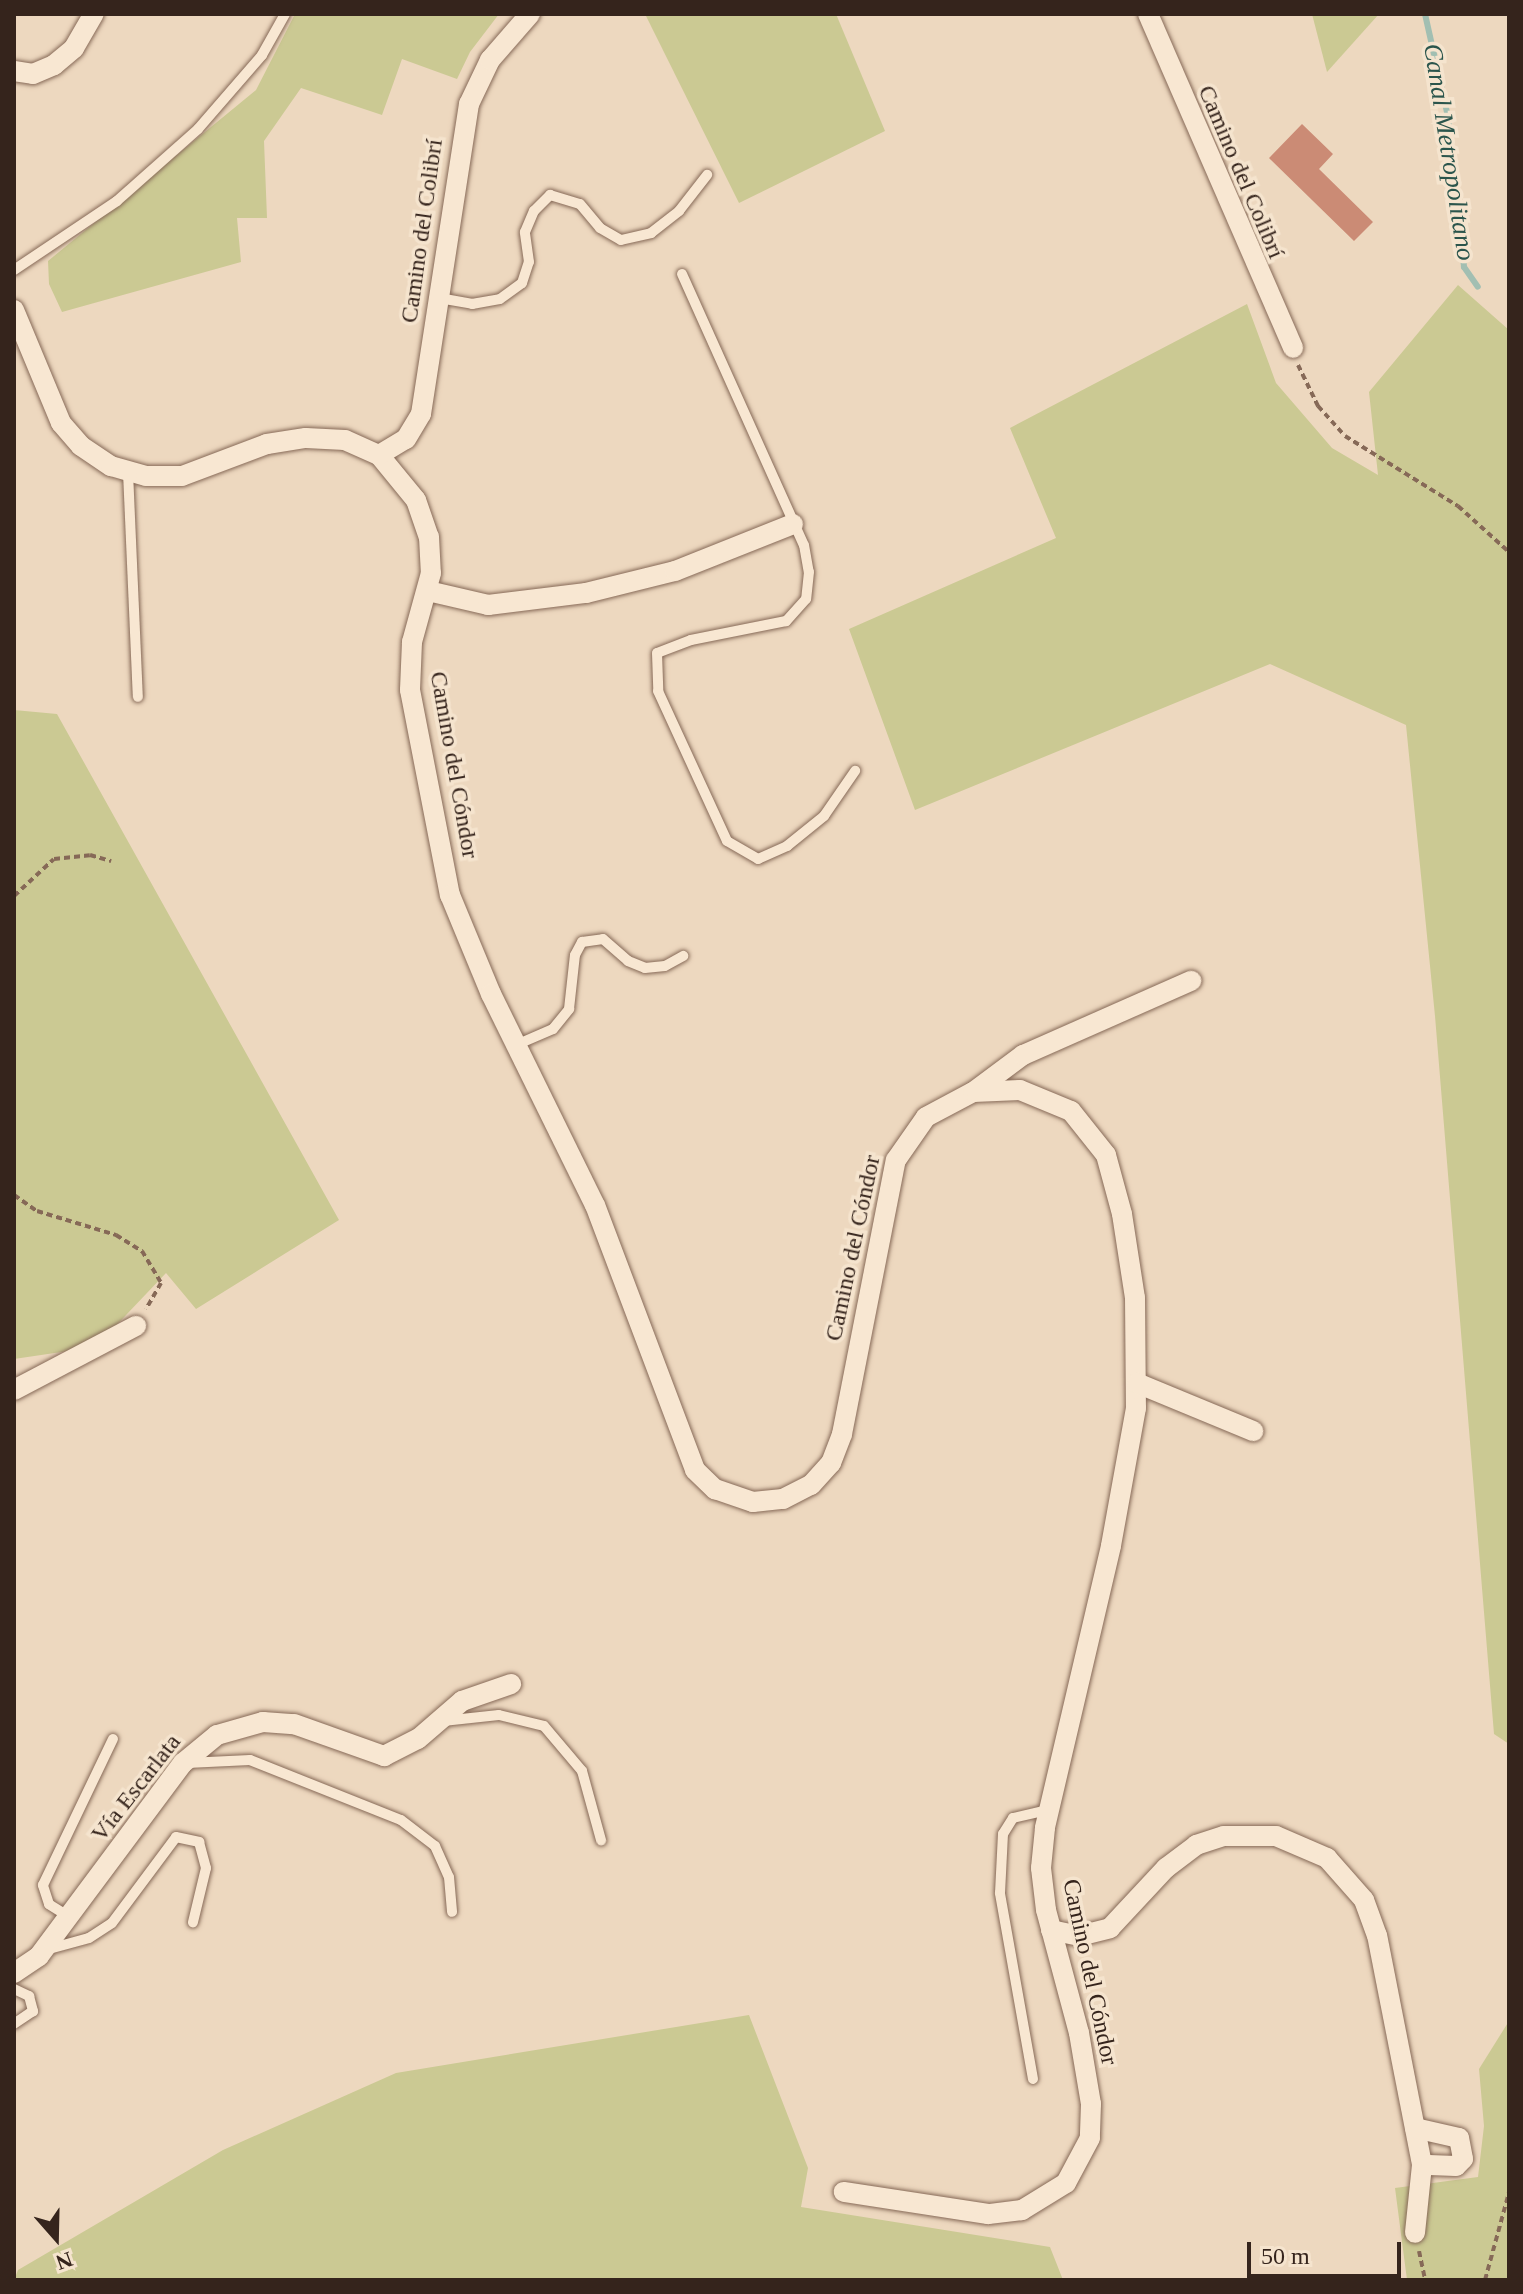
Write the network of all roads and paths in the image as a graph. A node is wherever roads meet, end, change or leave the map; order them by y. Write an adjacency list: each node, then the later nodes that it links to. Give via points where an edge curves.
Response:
1 (94, 14): 5 (street, via 74,48 54,65 33,74)
2 (285, 14): 7 (lane, via 262,55 198,129 117,201)
3 (530, 14): 9 (street, Camino del Colibrí, via 490,60 469,104)
4 (1148, 14): 11 (street, Camino del Colibrí)
5 (14, 71)
6 (707, 175): 9 (lane, via 679,211 651,233 621,240 600,228 580,204 550,195 534,211 525,232 529,262 522,283 500,299 472,304)
7 (14, 270)
8 (682, 274): 14 (lane)
9 (438, 297): 12 (street, Camino del Colibrí, via 421,414 406,439)
10 (14, 310): 13 (street, Camino del Cóndor, via 61,423 96,457)
11 (1293, 348): 15 (path, via 1307,387 1338,429 1458,506)
12 (379, 455): 13 (street, Camino del Cóndor, via 363,445 306,438 267,444 182,476); 16 (street, Camino del Cóndor, via 406,483 424,518 431,555)
13 (128, 472): 17 (lane)
14 (793, 524): 16 (street, via 675,571 586,593 488,605); 18 (lane, via 809,572 806,599 786,621 691,640 657,653 658,691 727,841 758,859 787,846 824,816)
15 (1509, 552)
16 (428, 591): 23 (street, Camino del Cóndor, via 412,642 410,690 450,895)
17 (138, 697)
18 (855, 771)
19 (111, 861): 20 (path, via 90,855 54,859)
20 (14, 896)
21 (683, 956): 23 (lane, via 665,966 645,968 603,939 582,942 575,955 569,1009 553,1029)
22 (1191, 981): 24 (street, via 1023,1055)
23 (516, 1045): 24 (street, Camino del Cóndor, via 623,1272 695,1470 715,1489 753,1502 798,1494 831,1463 842,1434 896,1160 926,1117)
24 (973, 1092): 27 (street, Camino del Cóndor, via 1020,1090 1055,1101 1085,1124 1101,1146 1130,1255)
25 (14, 1195): 26 (path, via 37,1211 116,1235 142,1251 161,1283)
26 (136, 1326): 28 (street)
27 (1137, 1383): 29 (street); 34 (street, Camino del Cóndor, via 1111,1546)
28 (14, 1390)
29 (1253, 1431)
30 (511, 1684): 31 (street, Vía Escarlata, via 462,1701)
31 (437, 1722): 33 (street, Vía Escarlata, via 418,1739 384,1756 294,1724 247,1724 217,1735); 35 (lane, via 499,1715 544,1726 582,1771)
32 (113, 1739): 37 (lane, via 43,1885 49,1904)
33 (183, 1763): 36 (lane, via 250,1760 401,1820 435,1846 449,1877); 37 (street, Vía Escarlata)
34 (1049, 1810): 39 (street, Camino del Cóndor, via 1041,1868); 44 (lane, via 1013,1818 1003,1834 1000,1893)
35 (601, 1840)
36 (452, 1912)
37 (71, 1918): 40 (street, Vía Escarlata)
38 (193, 1922): 40 (lane, via 206,1868 199,1842 176,1837 112,1923 89,1938)
39 (1051, 1930): 45 (street, via 1079,1936 1110,1928 1166,1868 1209,1840 1257,1833 1311,1848 1348,1877 1372,1917); 47 (street, Camino del Cóndor, via 1079,2033 1091,2104 1090,2138 1071,2177 1038,2204 1005,2213)
40 (46, 1948): 41 (street, Vía Escarlata)
41 (14, 1973)
42 (14, 1989): 43 (lane, via 29,1996 33,2011)
43 (14, 2024)
44 (1033, 2079)
45 (1415, 2128): 46 (street); 46 (street, via 1459,2138 1463,2159 1456,2166)
46 (1422, 2165): 49 (street)
47 (844, 2192)
48 (1509, 2192): 51 (path)
49 (1415, 2233): 50 (path)
50 (1425, 2280)
51 (1485, 2280)

